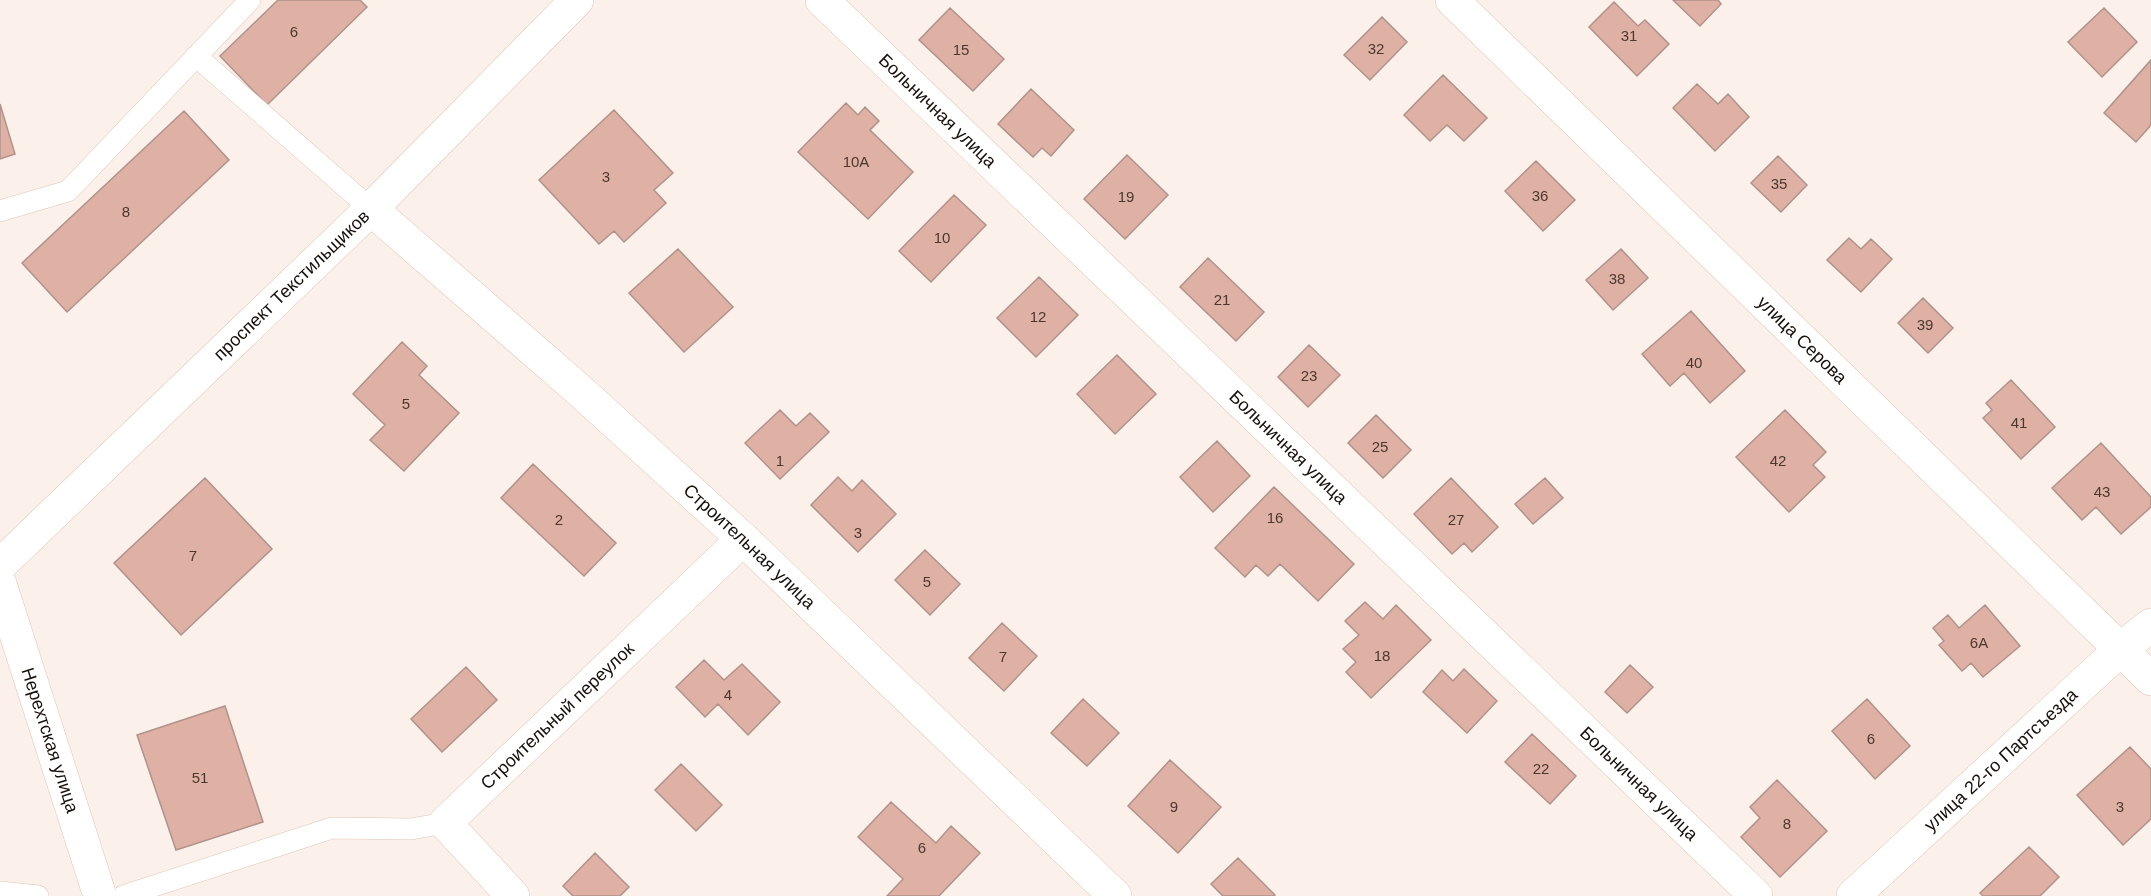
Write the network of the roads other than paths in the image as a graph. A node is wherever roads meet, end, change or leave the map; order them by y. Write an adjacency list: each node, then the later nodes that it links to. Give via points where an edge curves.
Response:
1 (250, 0): 5 (lane)
2 (577, 0): 6 (street, проспект Текстильщиков)
3 (822, 0): 21 (street, Больничная улица)
4 (1452, 0): 12 (street, улица Серова)
5 (196, 56): 6 (lane); 7 (lane, via 68,191)
6 (371, 209): 8 (street, Строительная улица, via 578,389); 9 (street, проспект Текстильщиков)
7 (0, 211)
8 (742, 539): 14 (street, Строительный переулок); 20 (street, Строительная улица)
9 (0, 565)
10 (0, 584): 17 (street, Нерехтская улица)
11 (2151, 625): 12 (street, улица 22-го Партсъезда)
12 (2121, 650): 13 (street, улица Серова); 22 (street, улица 22-го Партсъезда)
13 (2151, 679)
14 (445, 823): 18 (lane, via 411,829 332,828); 19 (street)
15 (0, 892): 16 (lane)
16 (38, 896)
17 (100, 896)
18 (123, 896)
19 (513, 896)
20 (1114, 896)
21 (1756, 896)
22 (1853, 896)

